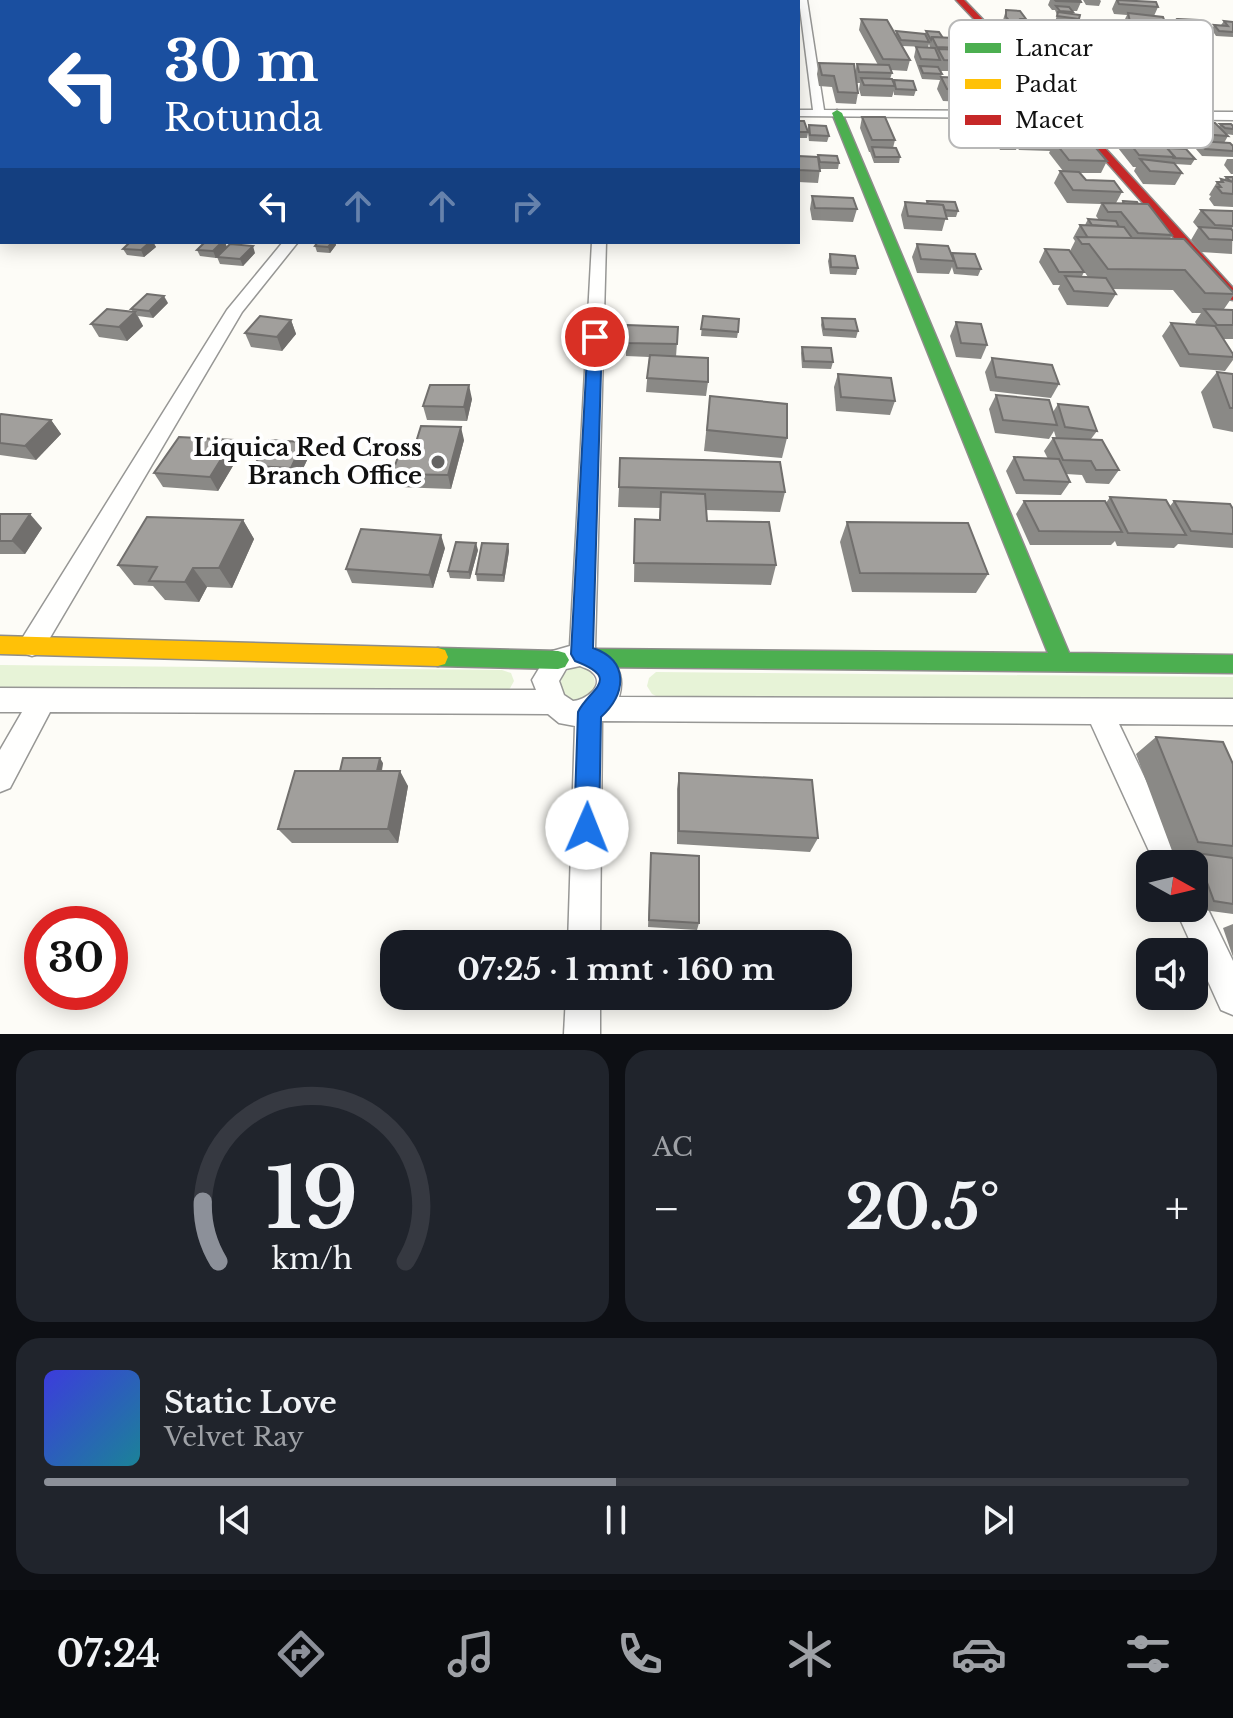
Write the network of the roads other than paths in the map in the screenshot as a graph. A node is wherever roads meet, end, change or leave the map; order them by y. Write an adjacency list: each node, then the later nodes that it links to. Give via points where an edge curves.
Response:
1 (803, 0): 5 (street)
2 (960, 0): 3 (street)
3 (979, 20)
4 (800, 113): 5 (street)
5 (828, 113): 6 (street); 16 (street, via 929,331)
6 (949, 114)
7 (1213, 116): 8 (street)
8 (1233, 116)
9 (1100, 148): 12 (street)
10 (289, 244): 14 (street, via 235,310)
11 (599, 244): 15 (street)
12 (1233, 296)
13 (0, 645): 14 (street)
14 (32, 645): 15 (street)
15 (578, 657): 16 (street); 20 (street, via 545,680); 21 (street, via 606,668 611,682 607,697)
16 (1063, 664): 17 (street)
17 (1233, 664)
18 (0, 700): 19 (street)
19 (43, 700): 20 (street); 24 (street)
20 (549, 702): 21 (street, via 574,715)
21 (593, 710): 23 (street); 27 (street)
22 (1233, 712): 23 (street)
23 (1100, 713): 25 (street)
24 (0, 778)
25 (1164, 850)
26 (1198, 922): 28 (street)
27 (585, 930)
28 (1233, 998)
29 (583, 1010): 30 (street)
30 (582, 1034)

